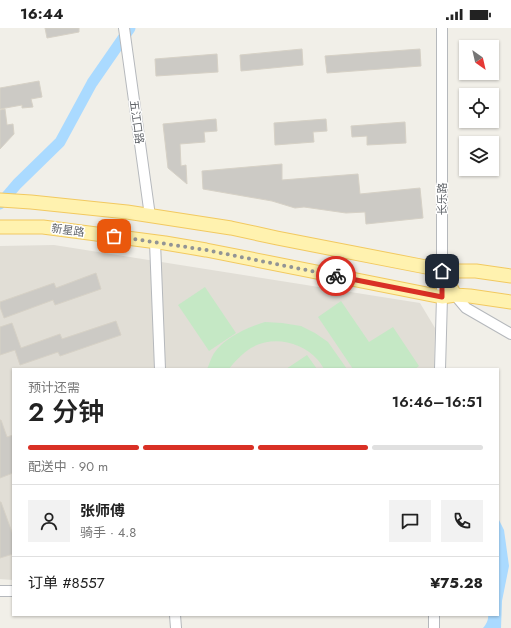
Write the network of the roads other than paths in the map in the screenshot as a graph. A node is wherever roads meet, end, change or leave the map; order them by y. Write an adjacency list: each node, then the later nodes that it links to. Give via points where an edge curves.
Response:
1 (124, 28): 4 (street, 五江口路)
2 (442, 28): 7 (street, 长乐路)
3 (0, 200): 4 (main road)
4 (150, 216): 7 (main road, via 231,228)
5 (6, 227): 6 (main road, 新星路, via 43,226)
6 (154, 242): 9 (main road, 新星路); 12 (street)
7 (442, 271): 8 (main road, via 476,271); 9 (main road)
8 (511, 276)
9 (449, 296): 10 (main road, 新星路, via 470,296); 11 (street); 13 (street)
10 (511, 302)
11 (511, 334)
12 (160, 368)
13 (440, 368)
14 (0, 590): 15 (street)
15 (12, 591)
16 (434, 616): 17 (street)
17 (434, 628)

